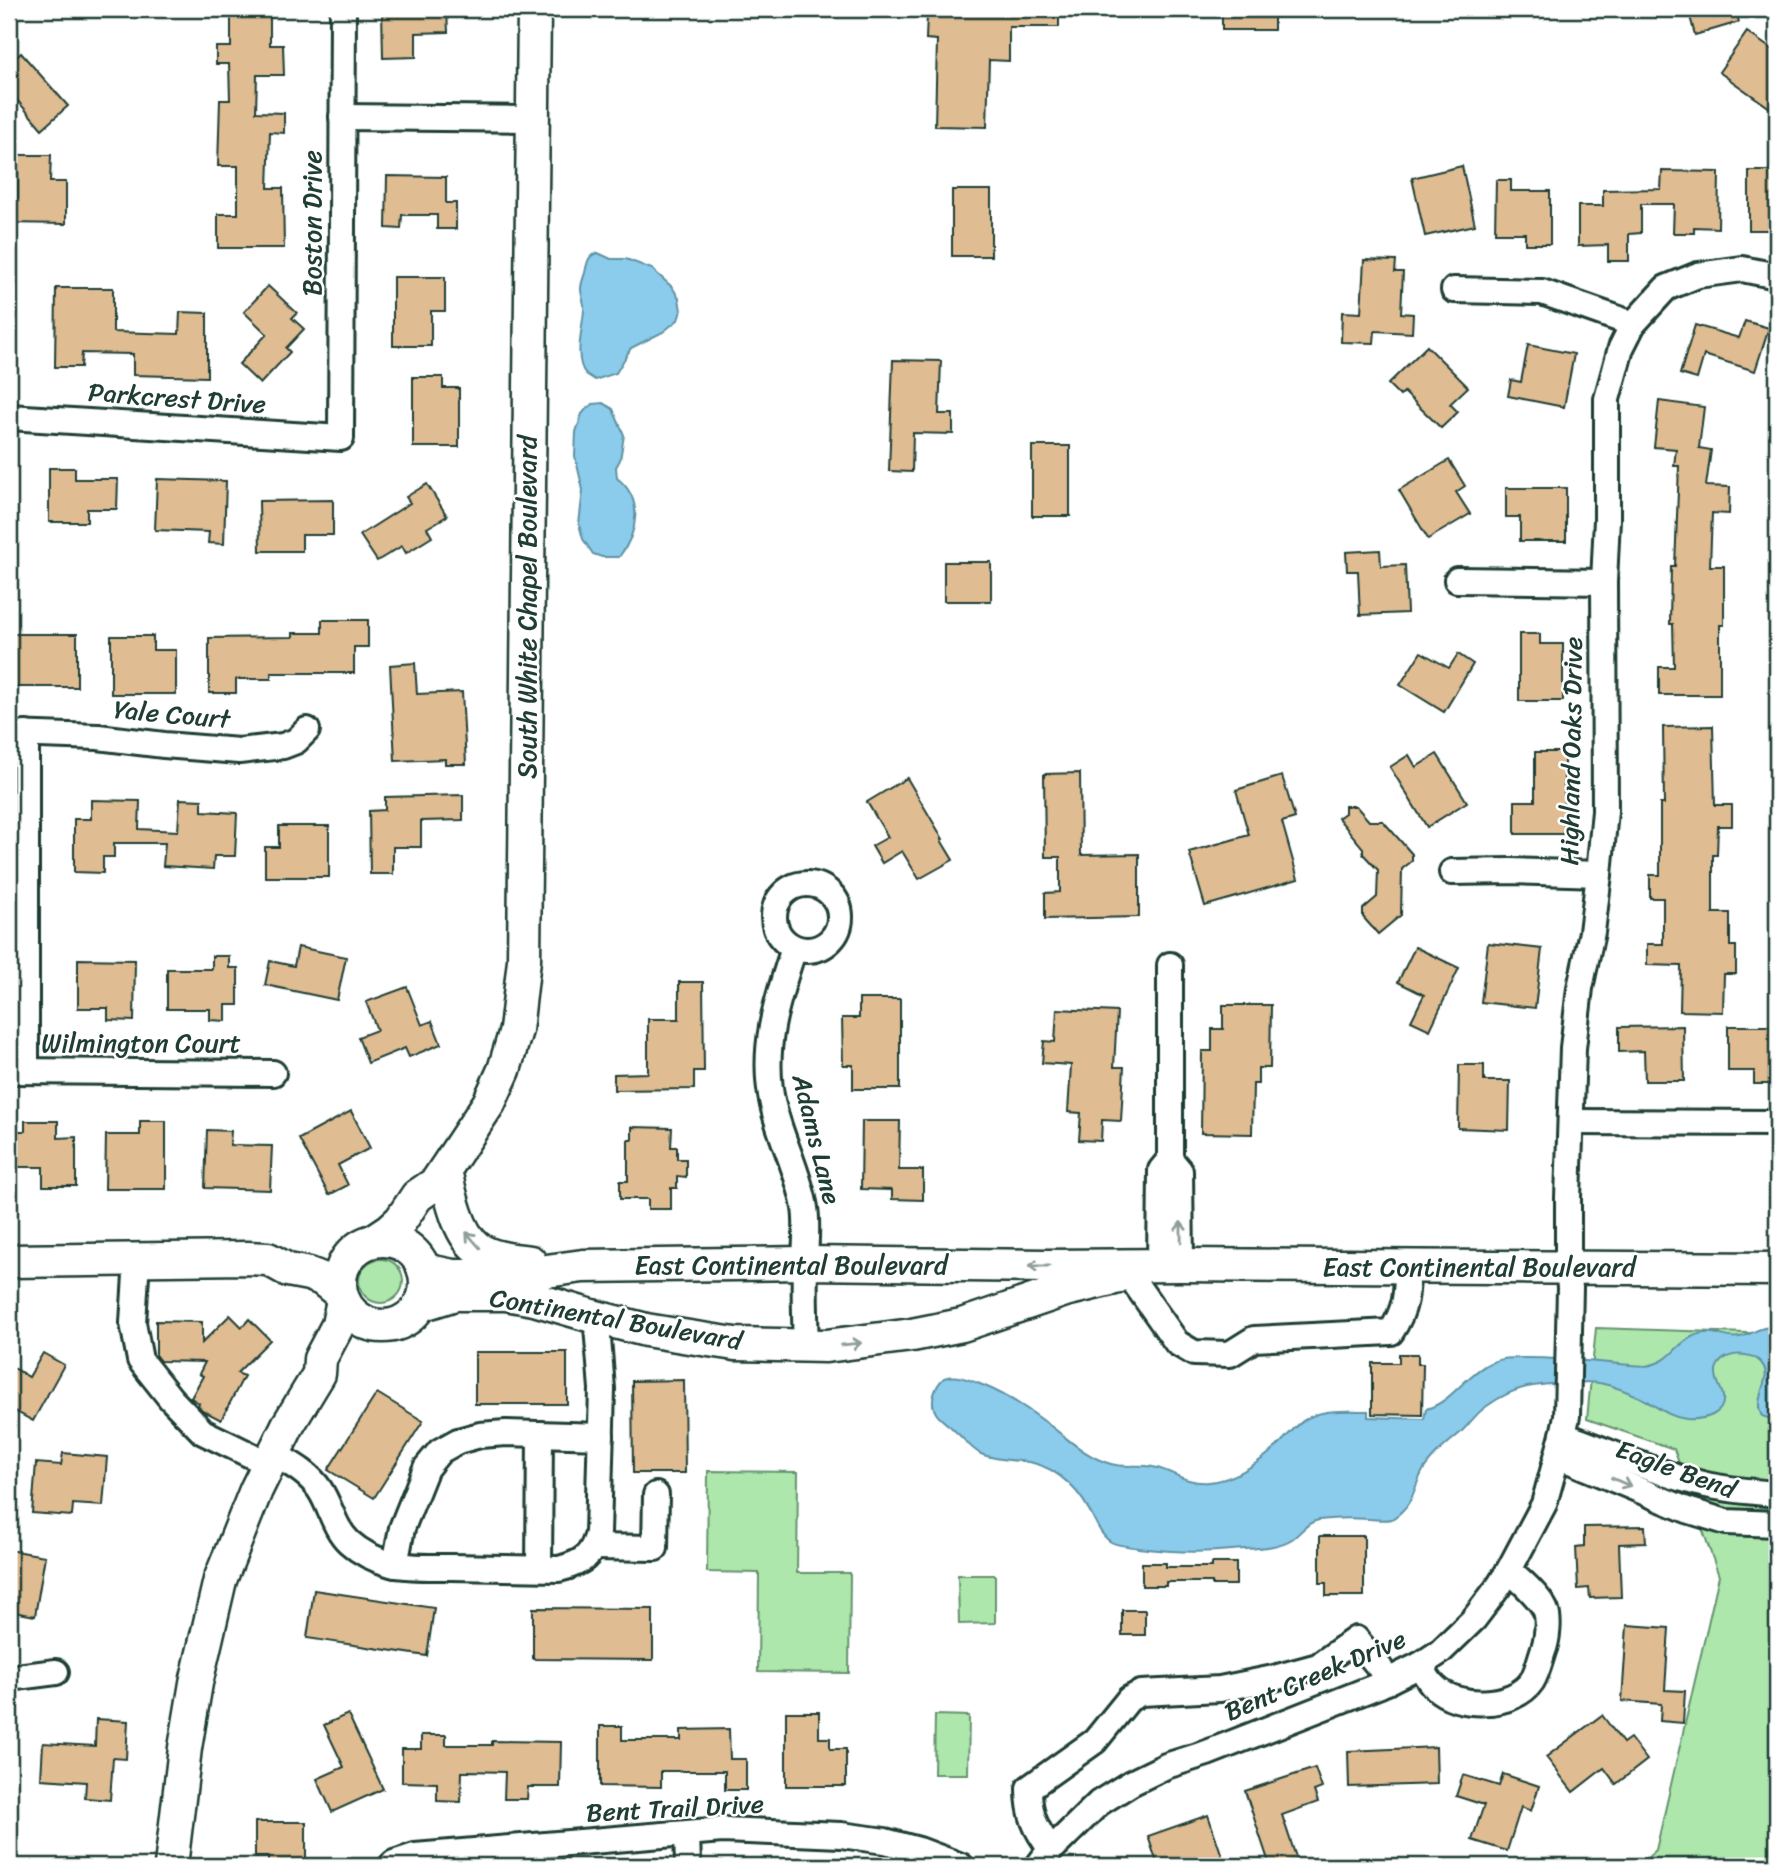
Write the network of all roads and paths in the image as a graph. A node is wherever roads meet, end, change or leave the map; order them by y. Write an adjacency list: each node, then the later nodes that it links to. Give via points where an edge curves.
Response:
1 (343, 9): 3 (street, Boston Drive)
2 (534, 9): 4 (main road, South White Chapel Boulevard)
3 (342, 117): 4 (street); 9 (street, Boston Drive)
4 (532, 119): 22 (main road, South White Chapel Boulevard, via 524,960 516,1030 503,1070 489,1103)
5 (1777, 276): 7 (street, Highland Oaks Drive, via 1742,269 1698,275 1666,288)
6 (1454, 290): 7 (street, via 1542,292)
7 (1633, 324): 11 (street, Highland Oaks Drive, via 1607,399)
8 (9, 417): 9 (street, Parkcrest Drive)
9 (341, 438)
10 (1457, 580): 11 (street)
11 (1604, 582): 15 (street, Highland Oaks Drive, via 1605,811)
12 (307, 730): 13 (street, Yale Court, via 283,746 239,751)
13 (17, 734): 18 (street)
14 (1452, 872): 15 (street)
15 (1600, 874): 20 (street, Highland Oaks Drive, via 1573,1048)
16 (794, 948): 27 (street, Adams Lane, via 777,1000 768,1054 773,1105 805,1206)
17 (1170, 965): 29 (street, via 1170,1159 1180,1171)
18 (18, 1071): 19 (street, Wilmington Court)
19 (273, 1073)
20 (1571, 1122): 21 (street); 31 (street, Highland Oaks Drive)
21 (1777, 1123)
22 (441, 1177): 23 (main road, South White Chapel Boulevard, via 417,1196 390,1230); 28 (main road, South White Chapel Boulevard, via 418,1236); 30 (main road, one-way to 22, via 511,1260 476,1247 461,1225)
23 (364, 1246): 25 (main road, via 321,1256 289,1252); 28 (main road, via 387,1240 399,1243); 35 (main road, via 346,1260 341,1271)
24 (137, 1259): 25 (main road); 26 (main road); 46 (street, via 133,1323 140,1360 203,1432)
25 (268, 1259): 35 (main road, via 322,1279)
26 (9, 1261)
27 (805, 1263): 29 (main road, East Continental Boulevard, one-way to 27); 30 (main road, East Continental Boulevard); 40 (street, Adams Lane)
28 (421, 1264): 30 (main road, East Continental Boulevard, via 453,1276 510,1276); 36 (main road, via 426,1282)
29 (1170, 1265): 32 (main road, East Continental Boulevard); 34 (main road, Continental Boulevard)
30 (583, 1266)
31 (1567, 1266): 32 (main road, East Continental Boulevard); 33 (main road, East Continental Boulevard); 45 (street, Bent Creek Drive, via 1569,1347)
32 (1407, 1267): 34 (street, via 1407,1295 1391,1332 1254,1339 1230,1354 1194,1353 1177,1343)
33 (1777, 1269)
34 (1130, 1276): 40 (main road, Continental Boulevard, one-way to 34, via 868,1342 950,1327 1065,1290)
35 (342, 1297): 39 (main road, via 359,1318); 41 (main road, via 338,1325 320,1359)
36 (420, 1305): 37 (main road, Continental Boulevard, via 455,1294 506,1294); 39 (main road, via 404,1320)
37 (592, 1316): 38 (main road, Continental Boulevard); 42 (street, via 597,1326)
38 (629, 1325): 40 (main road, Continental Boulevard, via 735,1344); 42 (street, via 616,1343)
39 (382, 1326): 41 (main road, via 363,1331 334,1367)
40 (806, 1347)
41 (319, 1374): 46 (main road)
42 (602, 1389): 44 (street)
43 (540, 1434): 44 (street); 51 (street, via 480,1435 440,1451 426,1468 402,1528); 52 (street)
44 (601, 1436): 50 (street)
45 (1561, 1445): 47 (street, Eagle Bend, via 1699,1483); 49 (street, Eagle Bend, one-way to 49, via 1686,1510 1726,1522); 53 (street, Bent Creek Drive, via 1544,1504)
46 (271, 1459): 51 (street, via 312,1479 347,1540 361,1552); 60 (main road, via 220,1580 207,1630 185,1748)
47 (1777, 1494)
48 (656, 1495): 50 (street, via 655,1548)
49 (1777, 1524)
50 (594, 1548): 52 (street, via 573,1565)
51 (395, 1565): 52 (street)
52 (539, 1568)
53 (1509, 1570): 54 (street, Bent Creek Drive, via 1474,1619); 54 (street, via 1546,1610 1547,1640 1532,1682 1500,1702 1462,1702 1434,1687)
54 (1420, 1665): 57 (street, Bent Creek Drive)
55 (56, 1672): 56 (street)
56 (9, 1678)
57 (1387, 1682): 59 (street, Bent Creek Drive, via 1131,1783 1100,1803); 59 (street, via 1356,1639 1318,1666 1274,1678 1220,1689 1141,1693 1129,1699 1095,1741 1029,1788 1029,1808)
58 (687, 1834): 61 (street, Bent Trail Drive, via 415,1856); 62 (street); 63 (street, Bent Trail Drive, via 722,1830 885,1840)
59 (1045, 1858)
60 (171, 1866)
61 (391, 1866)
62 (688, 1866)
63 (961, 1866)

